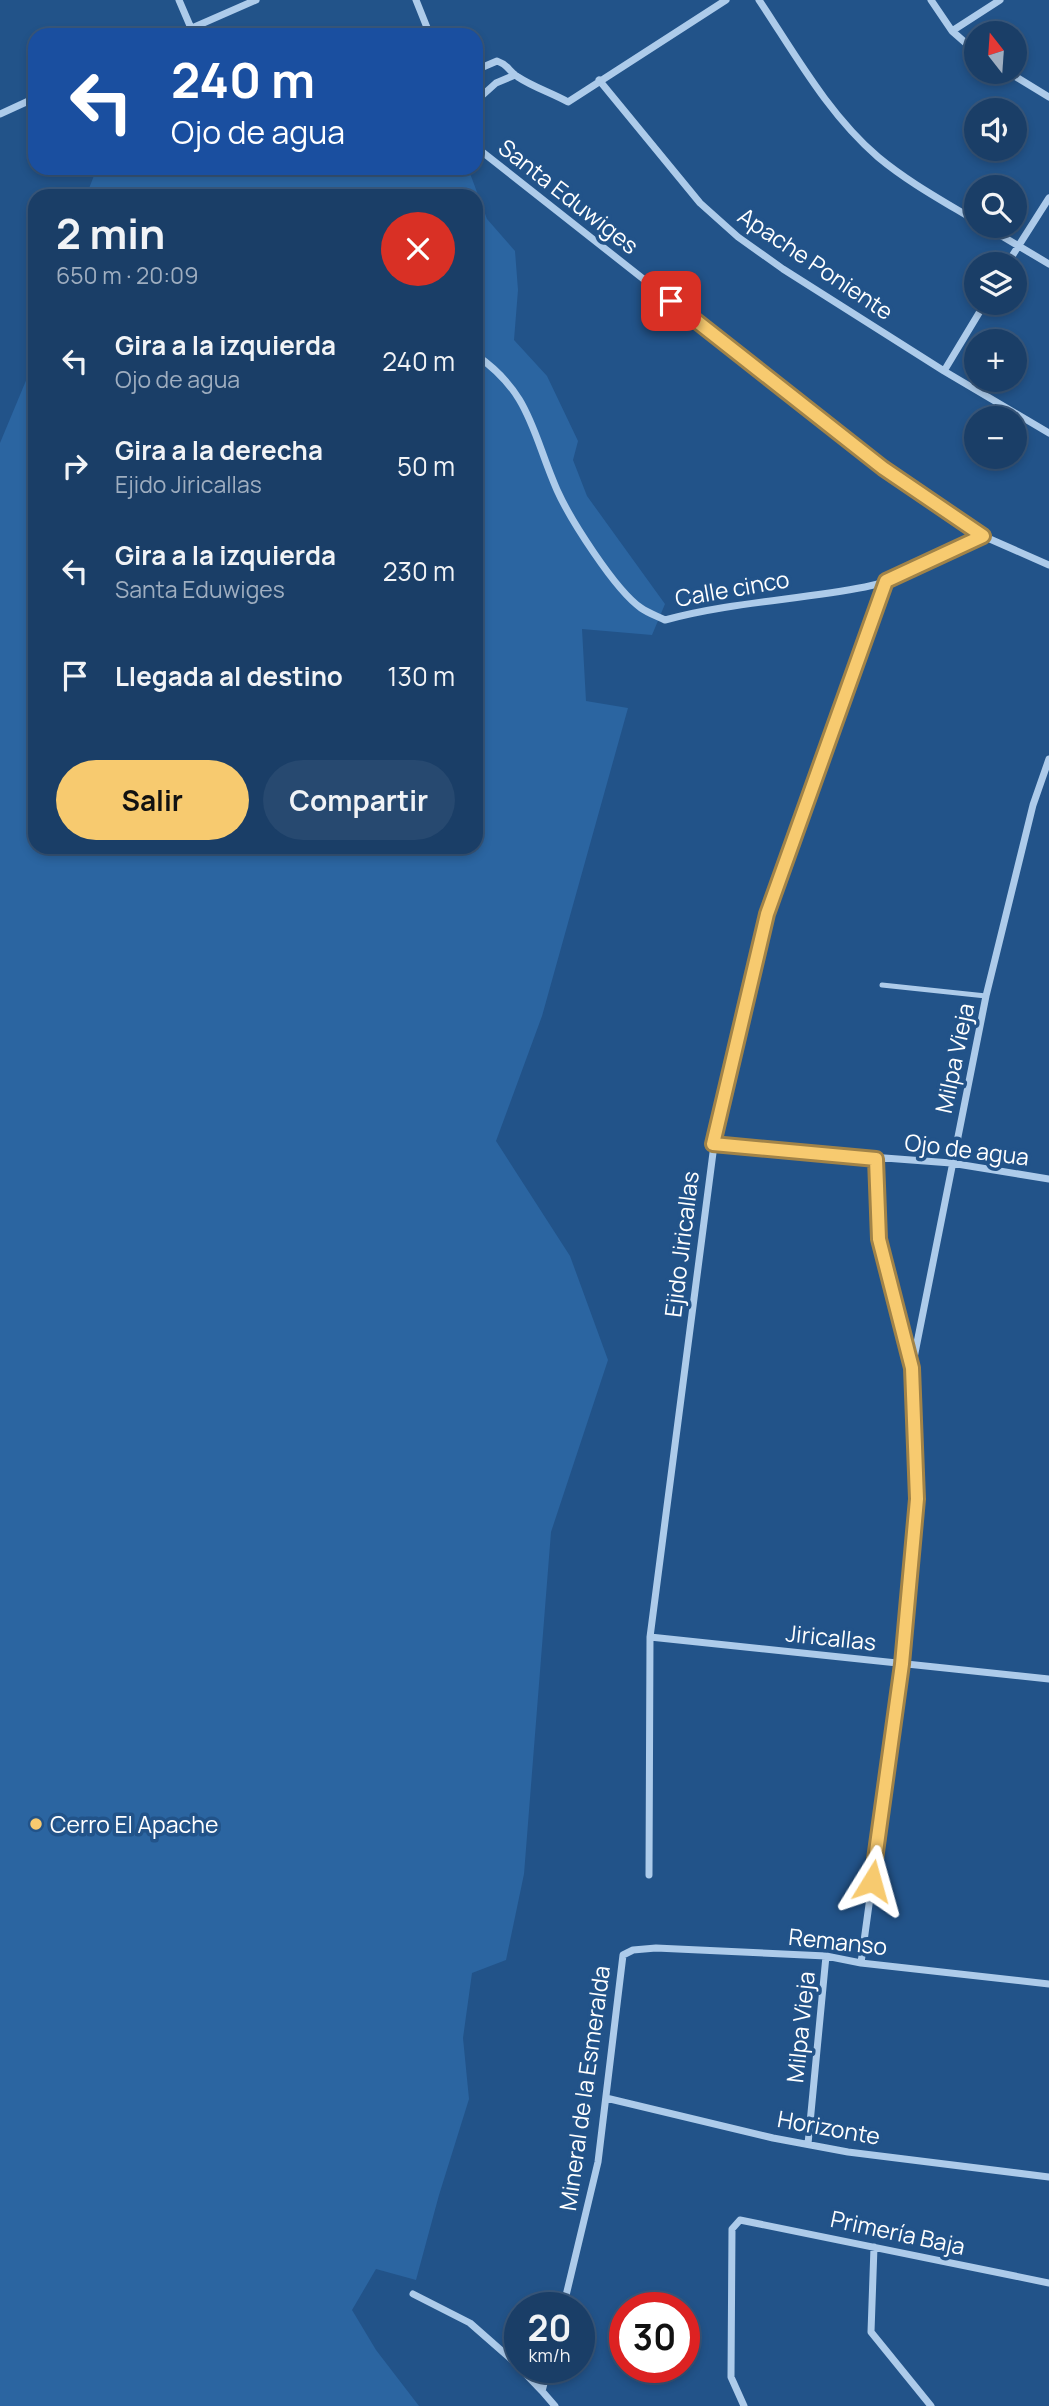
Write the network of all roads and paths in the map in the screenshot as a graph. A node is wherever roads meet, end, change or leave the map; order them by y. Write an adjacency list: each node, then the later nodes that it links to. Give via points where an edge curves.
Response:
1 (179, 0): 8 (street)
2 (256, 0): 8 (street)
3 (416, 0): 9 (street)
4 (726, 0): 14 (street)
5 (759, 0): 22 (street, via 843,122 878,157)
6 (931, 0): 10 (street)
7 (1000, 0): 10 (street)
8 (191, 28)
9 (427, 28)
10 (952, 31): 11 (street)
11 (964, 42)
12 (483, 67): 13 (street, via 497,61)
13 (514, 75): 14 (street, via 568,102); 16 (street)
14 (599, 80): 29 (street, Apache Poniente, via 700,203 738,237)
15 (1027, 84): 17 (street)
16 (483, 95)
17 (1049, 97)
18 (28, 101): 19 (street)
19 (0, 114)
20 (483, 153): 31 (street, Santa Eduwiges, via 883,468)
21 (1049, 198): 24 (street)
22 (964, 214)
23 (1005, 238): 24 (street)
24 (1019, 246): 25 (street); 26 (street)
25 (1015, 252)
26 (1049, 264)
27 (978, 315): 29 (street)
28 (483, 360): 33 (street, Calle cinco, via 500,372 528,412 558,491 600,564 639,607 665,620 704,609)
29 (944, 371): 30 (street, Apache Poniente)
30 (1049, 433)
31 (983, 536): 32 (street, Santa Eduwiges); 33 (street)
32 (1049, 565)
33 (886, 581): 39 (street, Ejido Jiricallas, via 767,914)
34 (1049, 759): 35 (street, Milpa Vieja)
35 (1041, 780): 36 (street); 38 (street, Milpa Vieja)
36 (1049, 783)
37 (882, 985): 38 (lane)
38 (986, 996): 41 (street, Milpa Vieja)
39 (713, 1144): 40 (street, Ojo de agua); 44 (street, Ejido Jiricallas)
40 (876, 1159): 41 (street, Ojo de agua); 43 (street, Milpa Vieja, via 879,1239)
41 (951, 1163): 42 (street, Ojo de agua); 43 (street, Milpa Vieja)
42 (1049, 1179)
43 (912, 1368): 45 (street, Milpa Vieja, via 917,1499)
44 (650, 1637): 45 (street, Jiricallas); 47 (street, Ejido Jiricallas)
45 (902, 1664): 46 (street, Jiricallas); 50 (street, Milpa Vieja)
46 (1049, 1679)
47 (649, 1875)
48 (623, 1955): 49 (street, Remanso, via 656,1948); 52 (street, Mineral de la Esmeralda)
49 (826, 1956): 50 (street, Remanso); 53 (street, Milpa Vieja)
50 (861, 1963): 51 (street, Remanso)
51 (1049, 1984)
52 (606, 2098): 53 (street, Horizonte); 57 (street, Mineral de la Esmeralda, via 591,2196)
53 (808, 2144): 54 (street, Horizonte)
54 (1049, 2177)
55 (874, 2247): 56 (street, Primería Baja); 64 (street, Primería Baja, via 740,2220 732,2228 731,2376); 65 (street, via 871,2332)
56 (1049, 2283)
57 (567, 2292)
58 (414, 2294): 59 (street, via 470,2323)
59 (504, 2354)
60 (534, 2383): 62 (street)
61 (544, 2383): 62 (street)
62 (542, 2391): 63 (street)
63 (555, 2406)
64 (744, 2406)
65 (931, 2406)

